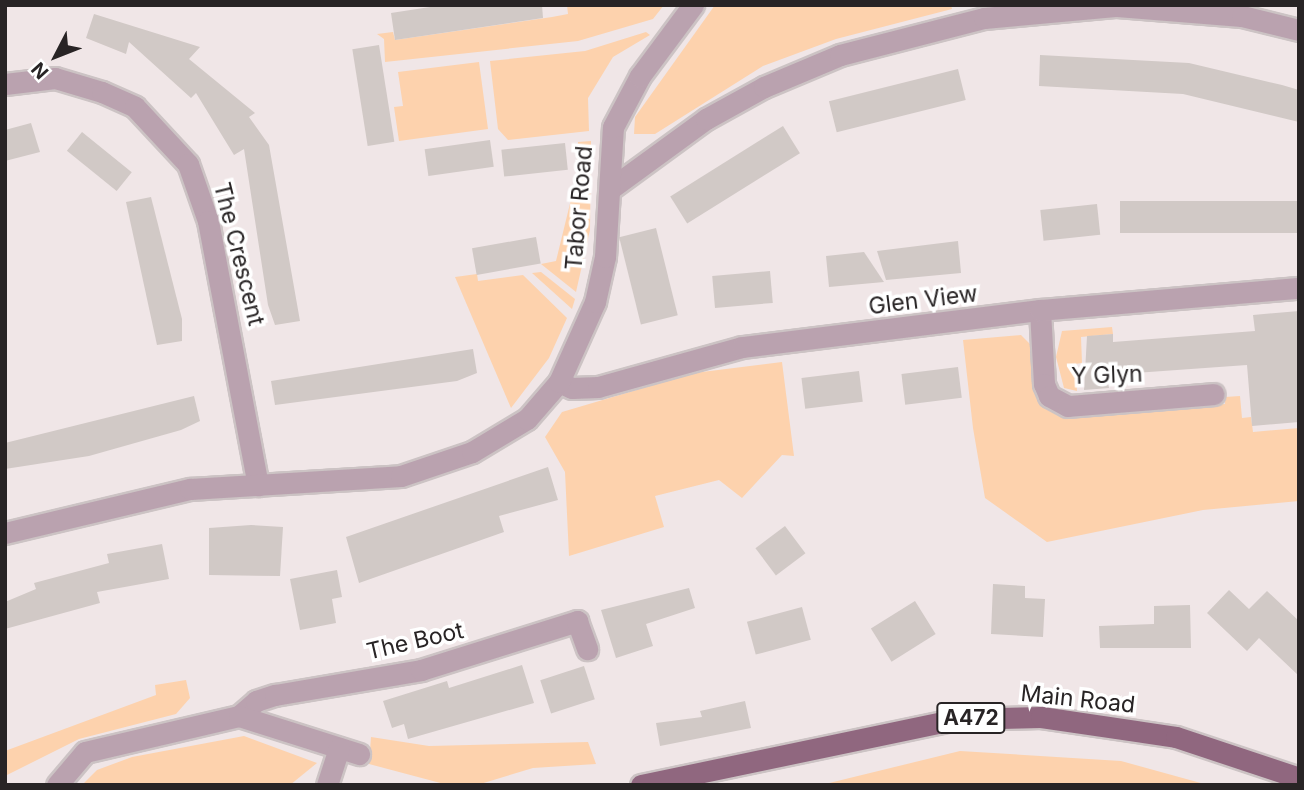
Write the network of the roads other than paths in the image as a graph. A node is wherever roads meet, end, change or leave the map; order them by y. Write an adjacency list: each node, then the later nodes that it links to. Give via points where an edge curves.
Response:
1 (693, 5): 4 (street, Tabor Road, via 622,107 612,134)
2 (1299, 30): 4 (street, via 1242,16 1129,7 984,18 840,55 764,87 706,119)
3 (5, 84): 9 (street, The Crescent, via 55,78 113,97 144,114 188,164 208,222)
4 (610, 189): 7 (street, Tabor Road, via 595,302)
5 (1299, 288): 6 (street, Glen View)
6 (1040, 310): 7 (street, Glen View, via 742,347 584,389); 8 (street, Y Glyn, via 1044,384 1049,396 1068,406)
7 (559, 382): 9 (street, Tabor Road, via 527,419 472,452 401,476)
8 (1214, 394)
9 (258, 485): 10 (street, Tabor Road, via 149,496)
10 (5, 533)
11 (587, 649): 12 (street, The Boot, via 577,621 421,670 275,695 256,701)
12 (239, 716): 13 (street); 16 (street, via 85,752)
13 (339, 748): 14 (street); 17 (street)
14 (359, 754)
15 (1299, 778): 18 (main road, Main Road / A472, via 1176,737 1041,717 958,719)
16 (57, 785)
17 (327, 785)
18 (641, 785)

